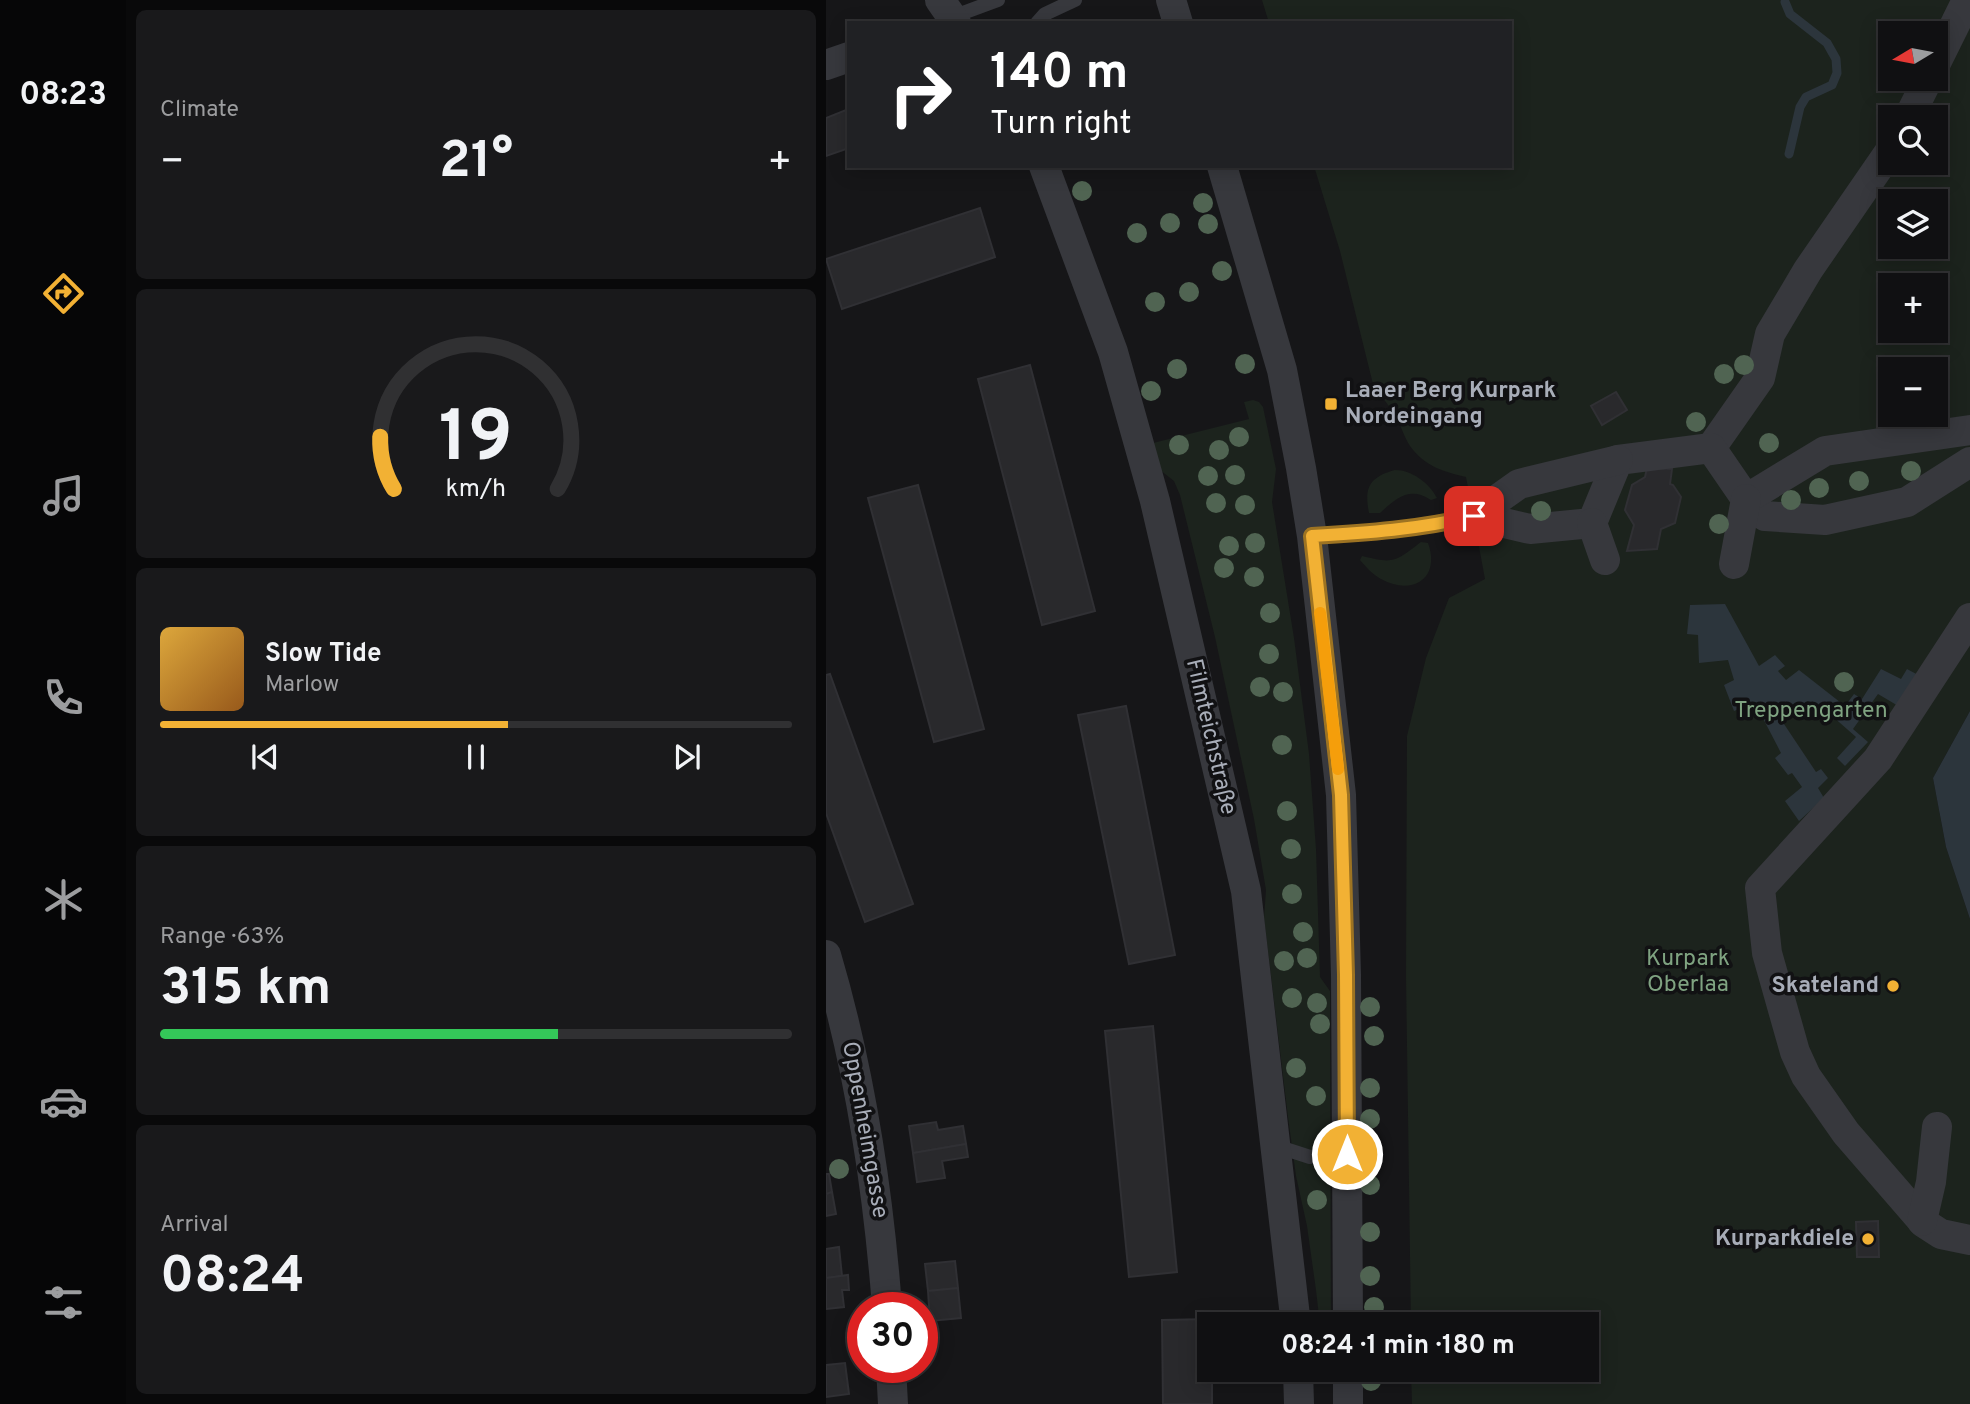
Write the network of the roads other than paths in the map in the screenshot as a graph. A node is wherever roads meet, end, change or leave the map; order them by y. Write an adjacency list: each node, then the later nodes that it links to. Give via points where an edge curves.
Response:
1 (998, 0): 4 (lane)
2 (1075, 0): 5 (lane)
3 (1967, 0): 6 (street)
4 (947, 16)
5 (1039, 21)
6 (1948, 38)
7 (847, 58): 8 (street)
8 (826, 65)
9 (1045, 168): 25 (street, Filmteichstraße, via 1113,352 1155,501 1246,891)
10 (1223, 168): 19 (street, via 1282,370)
11 (1878, 169): 13 (street, via 1801,281 1770,334 1760,378)
12 (1970, 430): 16 (street, via 1825,451)
13 (1711, 448): 14 (street); 16 (street)
14 (1618, 460): 17 (street, via 1520,484); 18 (street)
15 (1970, 462): 16 (street, via 1907,502 1825,520 1765,516)
16 (1746, 499): 21 (street)
17 (1474, 516): 18 (street, via 1530,529); 19 (lane, via 1392,530)
18 (1592, 523): 20 (street)
19 (1312, 536): 26 (street, via 1341,795)
20 (1605, 560)
21 (1734, 564)
22 (1970, 618): 27 (street, via 1878,759 1760,888 1767,953 1806,1076 1846,1133)
23 (826, 955): 29 (street, Oppenheimgasse, via 843,1012 869,1145)
24 (1937, 1127): 27 (street)
25 (1276, 1146): 26 (lane, via 1310,1157); 30 (street, Filmteichstraße)
26 (1347, 1154): 31 (street)
27 (1922, 1221): 28 (street, via 1941,1234)
28 (1970, 1240)
29 (886, 1292)
30 (1295, 1312)
31 (1348, 1312)
32 (1298, 1382): 36 (street)
33 (1348, 1382): 37 (street)
34 (892, 1383): 35 (street)
35 (893, 1404)
36 (1299, 1404)
37 (1348, 1404)

